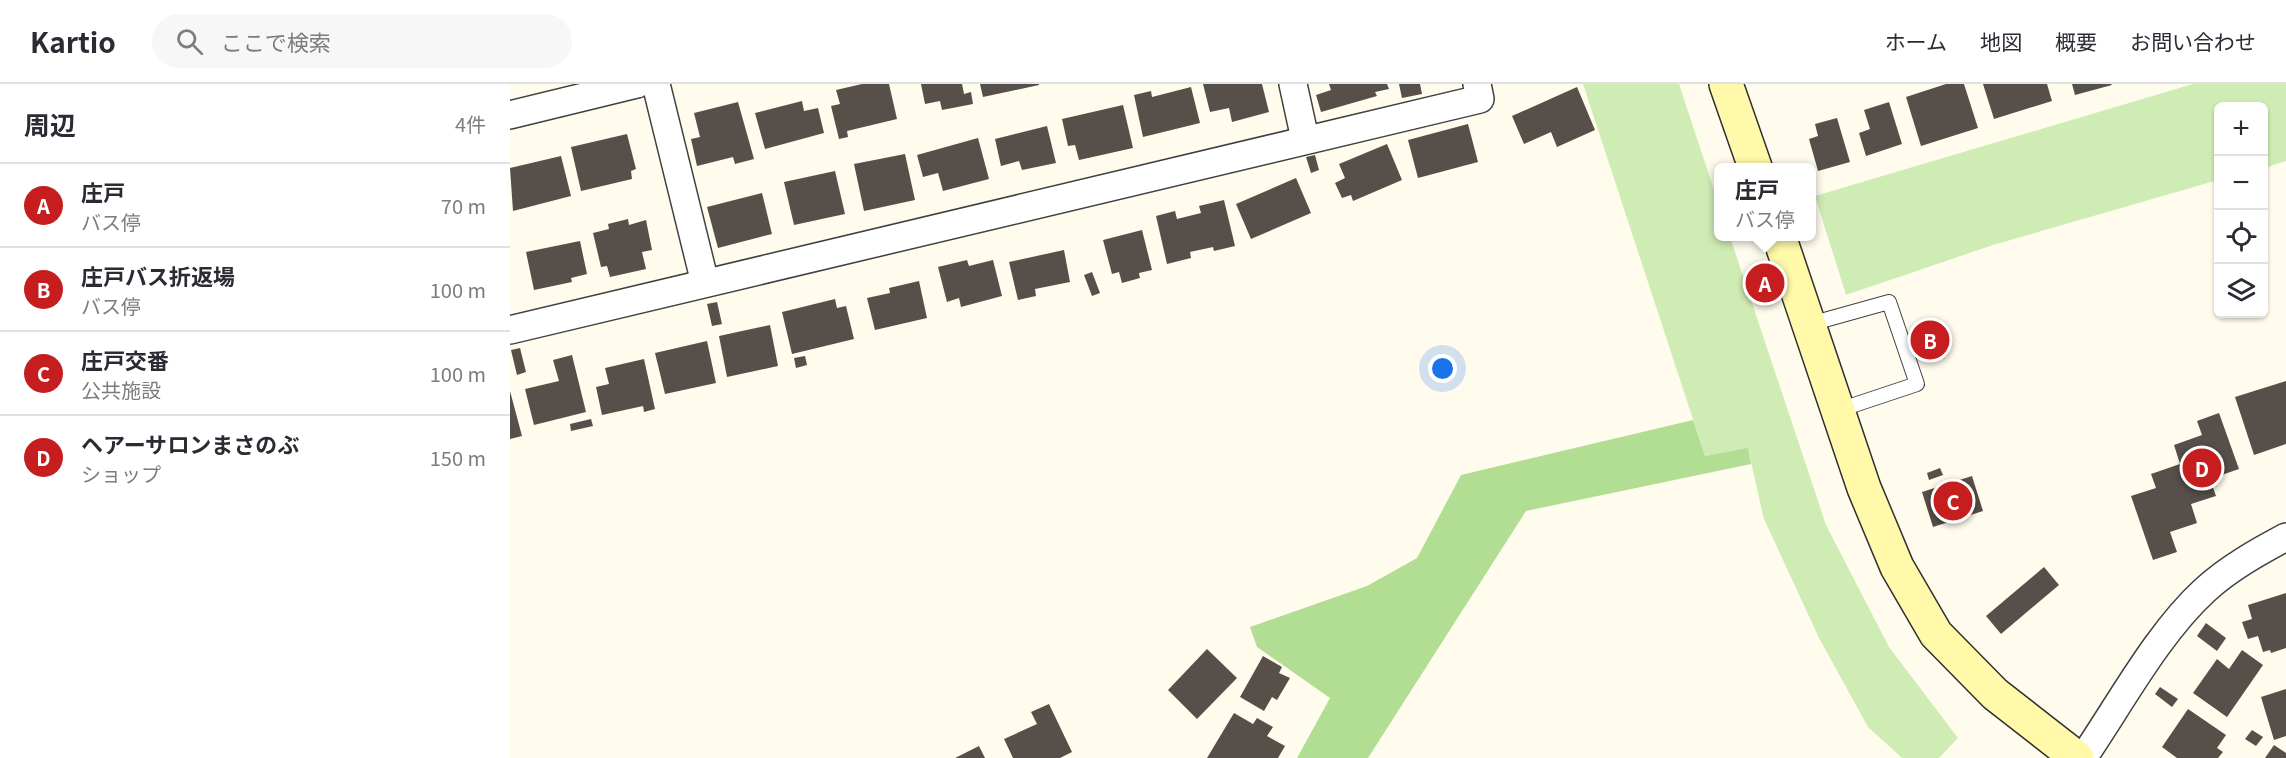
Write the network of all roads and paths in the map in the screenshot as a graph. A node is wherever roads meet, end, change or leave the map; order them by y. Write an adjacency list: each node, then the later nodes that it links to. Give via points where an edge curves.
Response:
1 (637, 84): 6 (street)
2 (656, 84): 10 (street)
3 (1293, 84): 7 (street)
4 (1477, 84): 7 (street, via 1480,99)
5 (1728, 84): 8 (street)
6 (510, 116)
7 (1305, 139): 10 (street)
8 (1753, 163)
9 (1780, 241): 11 (street)
10 (705, 283): 12 (street)
11 (1810, 324): 13 (street); 13 (lane, via 1889,302 1917,384)
12 (510, 330)
13 (1839, 410): 15 (street, via 1864,488 1897,567 1936,634 1995,694)
14 (2286, 537): 16 (street, via 2251,556 2205,590 2164,638)
15 (2077, 758)
16 (2083, 758)

